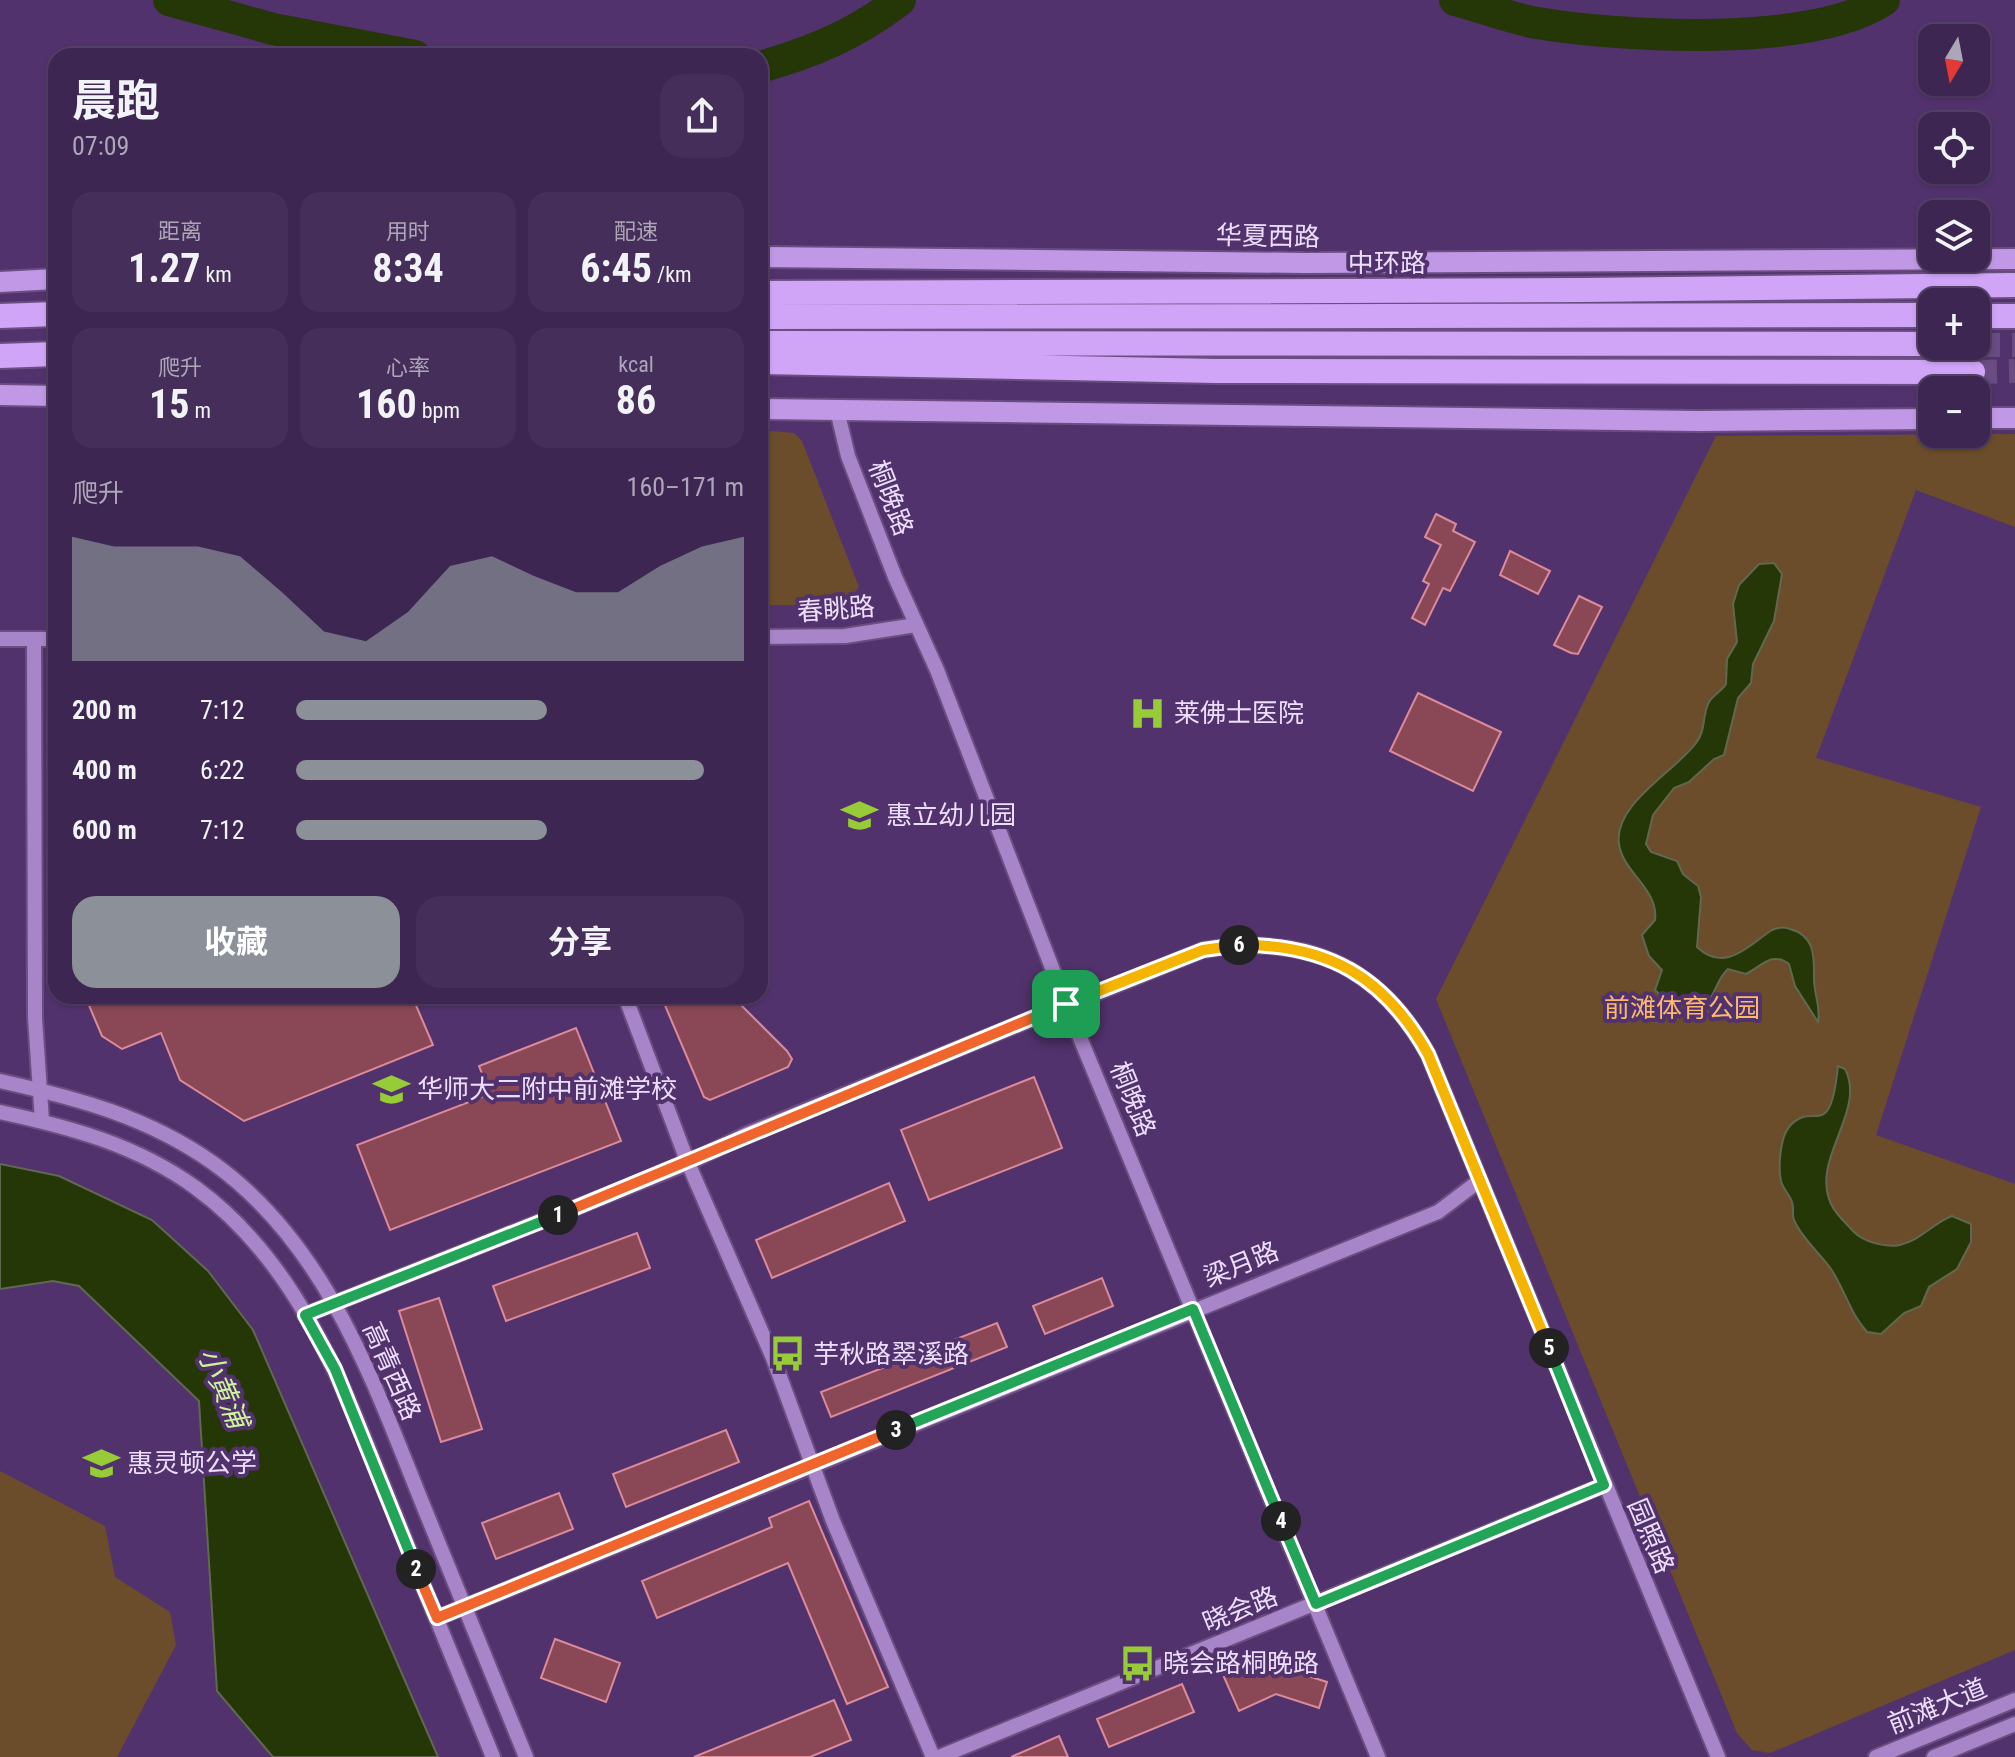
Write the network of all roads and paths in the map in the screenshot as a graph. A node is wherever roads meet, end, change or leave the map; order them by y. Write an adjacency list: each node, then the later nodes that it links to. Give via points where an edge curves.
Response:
1 (768, 257): 2 (main road, 华夏西路, via 1305,263)
2 (2015, 259)
3 (48, 279): 4 (main road)
4 (0, 282)
5 (2015, 285): 7 (highway, 中环路)
6 (768, 286): 7 (highway)
7 (890, 292): 8 (highway, 中环路)
8 (768, 293)
9 (48, 314): 11 (highway)
10 (1918, 315): 14 (highway, 中环路)
11 (0, 316)
12 (1990, 316): 13 (highway)
13 (2015, 316)
14 (768, 317)
15 (768, 343): 16 (highway)
16 (1918, 344)
17 (48, 354): 18 (highway)
18 (0, 356)
19 (768, 362): 20 (highway)
20 (852, 362): 21 (highway); 22 (highway, via 1217,371)
21 (768, 369)
22 (1973, 372)
23 (0, 395): 24 (main road)
24 (48, 396)
25 (768, 409): 26 (main road)
26 (837, 410): 29 (main road); 30 (street, 桐晚路, via 848,456)
27 (1990, 418): 28 (main road)
28 (2015, 418)
29 (1918, 419)
30 (916, 625): 31 (street, 春眺路, via 845,636); 36 (street, 桐晚路)
31 (768, 637)
32 (0, 639): 33 (street)
33 (34, 639): 34 (street); 38 (street, via 35,1018)
34 (48, 639)
35 (628, 1004): 41 (street)
36 (1066, 1004): 41 (street, 园照路); 42 (street, 园照路, via 1203,950 1232,945 1271,945 1338,963 1369,979 1411,1023); 44 (street, 桐晚路)
37 (0, 1081): 38 (street, 高青西路)
38 (42, 1090): 40 (street); 43 (street, 高青西路, via 144,1122 214,1164 267,1209 310,1262)
39 (0, 1112): 40 (street, 高青西路)
40 (42, 1121): 45 (street, 高青西路, via 131,1149 196,1188 245,1231 285,1280)
41 (688, 1163): 43 (street, 园照路); 46 (street)
42 (1479, 1181): 44 (street, 梁月路, via 1438,1212); 47 (street, 园照路)
43 (333, 1304): 45 (street, 园照路); 49 (street, 高青西路, via 363,1356)
44 (1193, 1309): 46 (street, 梁月路); 48 (street, 桐晚路)
45 (305, 1315): 50 (street, 高青西路, via 335,1369)
46 (814, 1464): 49 (street, 梁月路); 55 (street, via 833,1521)
47 (1604, 1485): 48 (street, 晓会路); 57 (street, 园照路)
48 (1316, 1604): 55 (street, 晓会路); 56 (street, 桐晚路)
49 (465, 1607): 50 (street, 梁月路); 54 (street, 高青西路)
50 (437, 1618): 53 (street, 高青西路)
51 (2015, 1700): 58 (street, 前滩大道)
52 (2015, 1724): 59 (street, 前滩大道)
53 (493, 1757)
54 (526, 1757)
55 (936, 1757)
56 (1378, 1757)
57 (1718, 1757)
58 (1876, 1757)
59 (1934, 1757)

